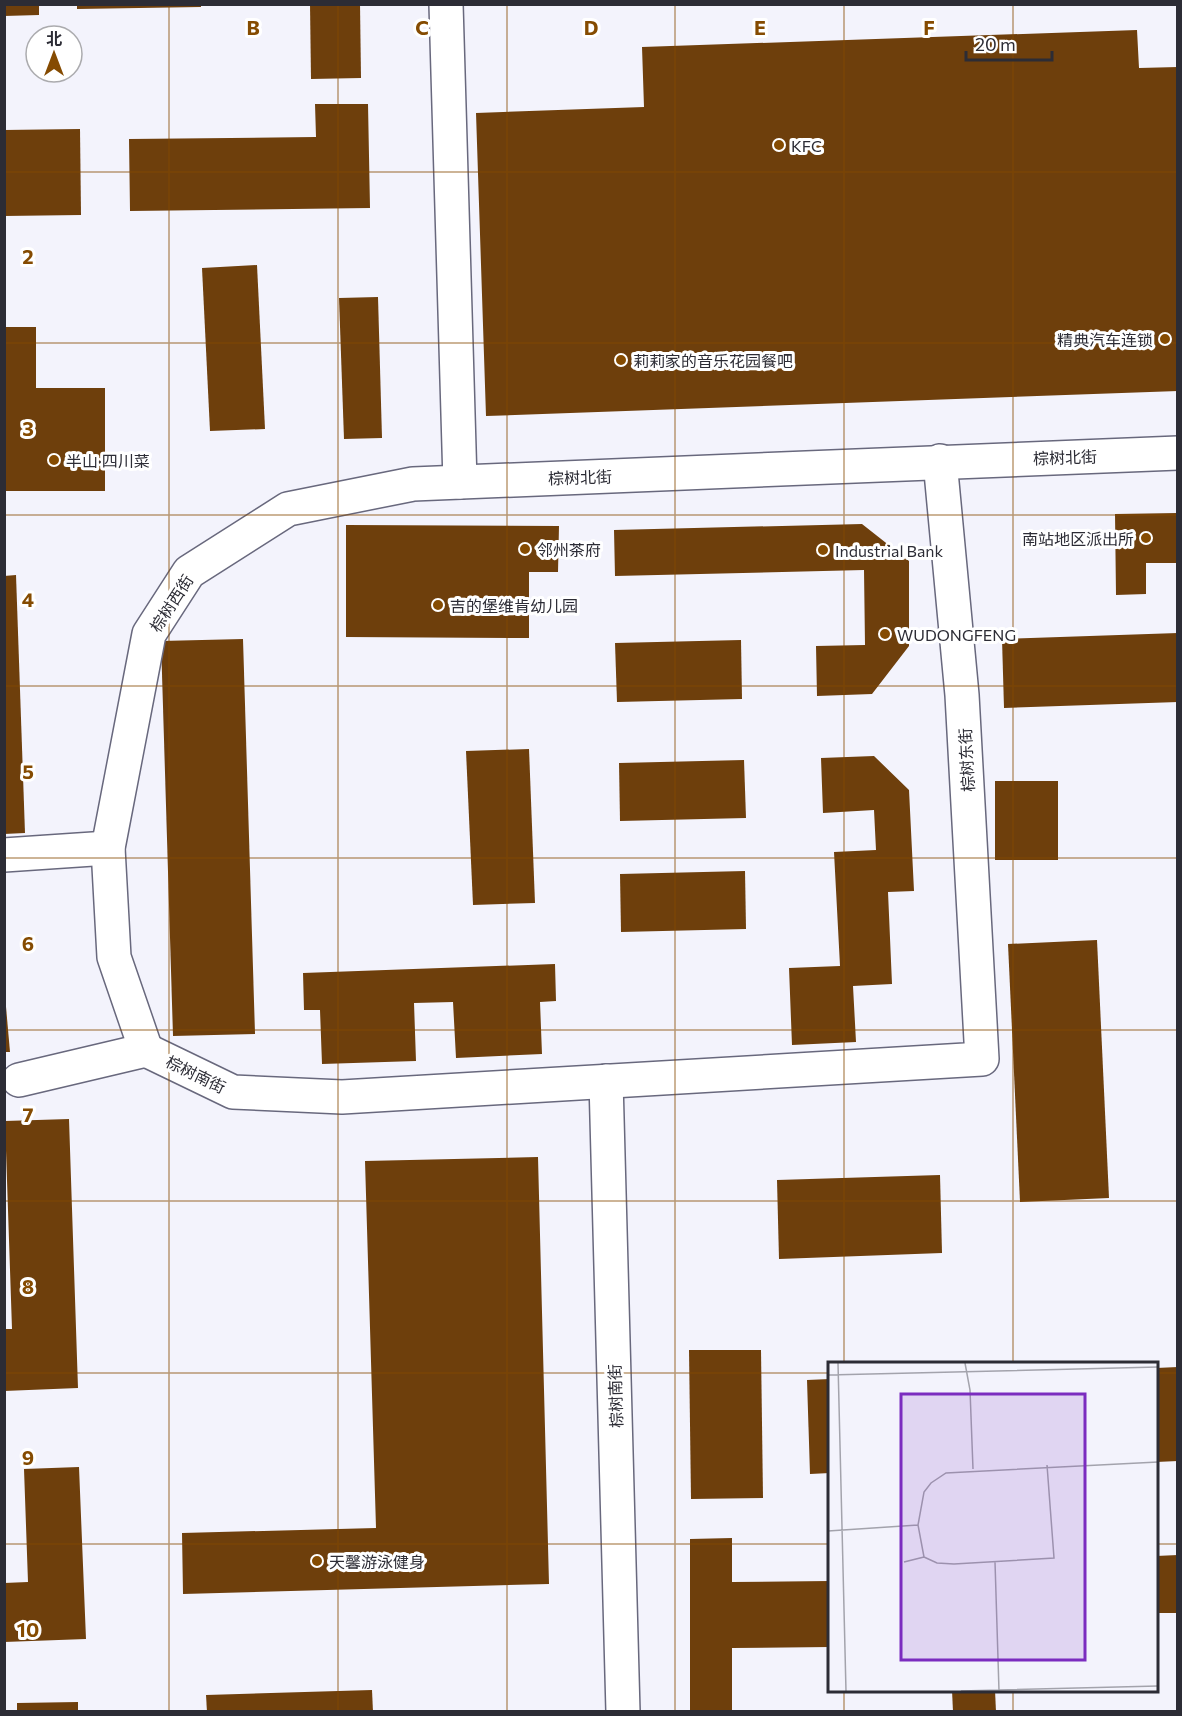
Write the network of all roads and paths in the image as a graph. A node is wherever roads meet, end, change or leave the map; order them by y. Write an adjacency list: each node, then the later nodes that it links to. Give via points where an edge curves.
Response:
1 (446, 4): 4 (street)
2 (1178, 453): 3 (street, 棕树北街)
3 (940, 461): 4 (street, 棕树北街); 8 (street, 棕树东街, via 962,695)
4 (460, 482): 5 (street, 棕树西街, via 413,484 288,509 189,572 149,634)
5 (108, 848): 6 (street); 7 (street, 棕树西街, via 114,957)
6 (4, 855)
7 (146, 1050): 9 (street); 10 (street, 棕树南街, via 233,1092 342,1097)
8 (982, 1059): 10 (street, 棕树南街)
9 (18, 1080)
10 (606, 1081): 11 (street, 棕树南街)
11 (623, 1712)

